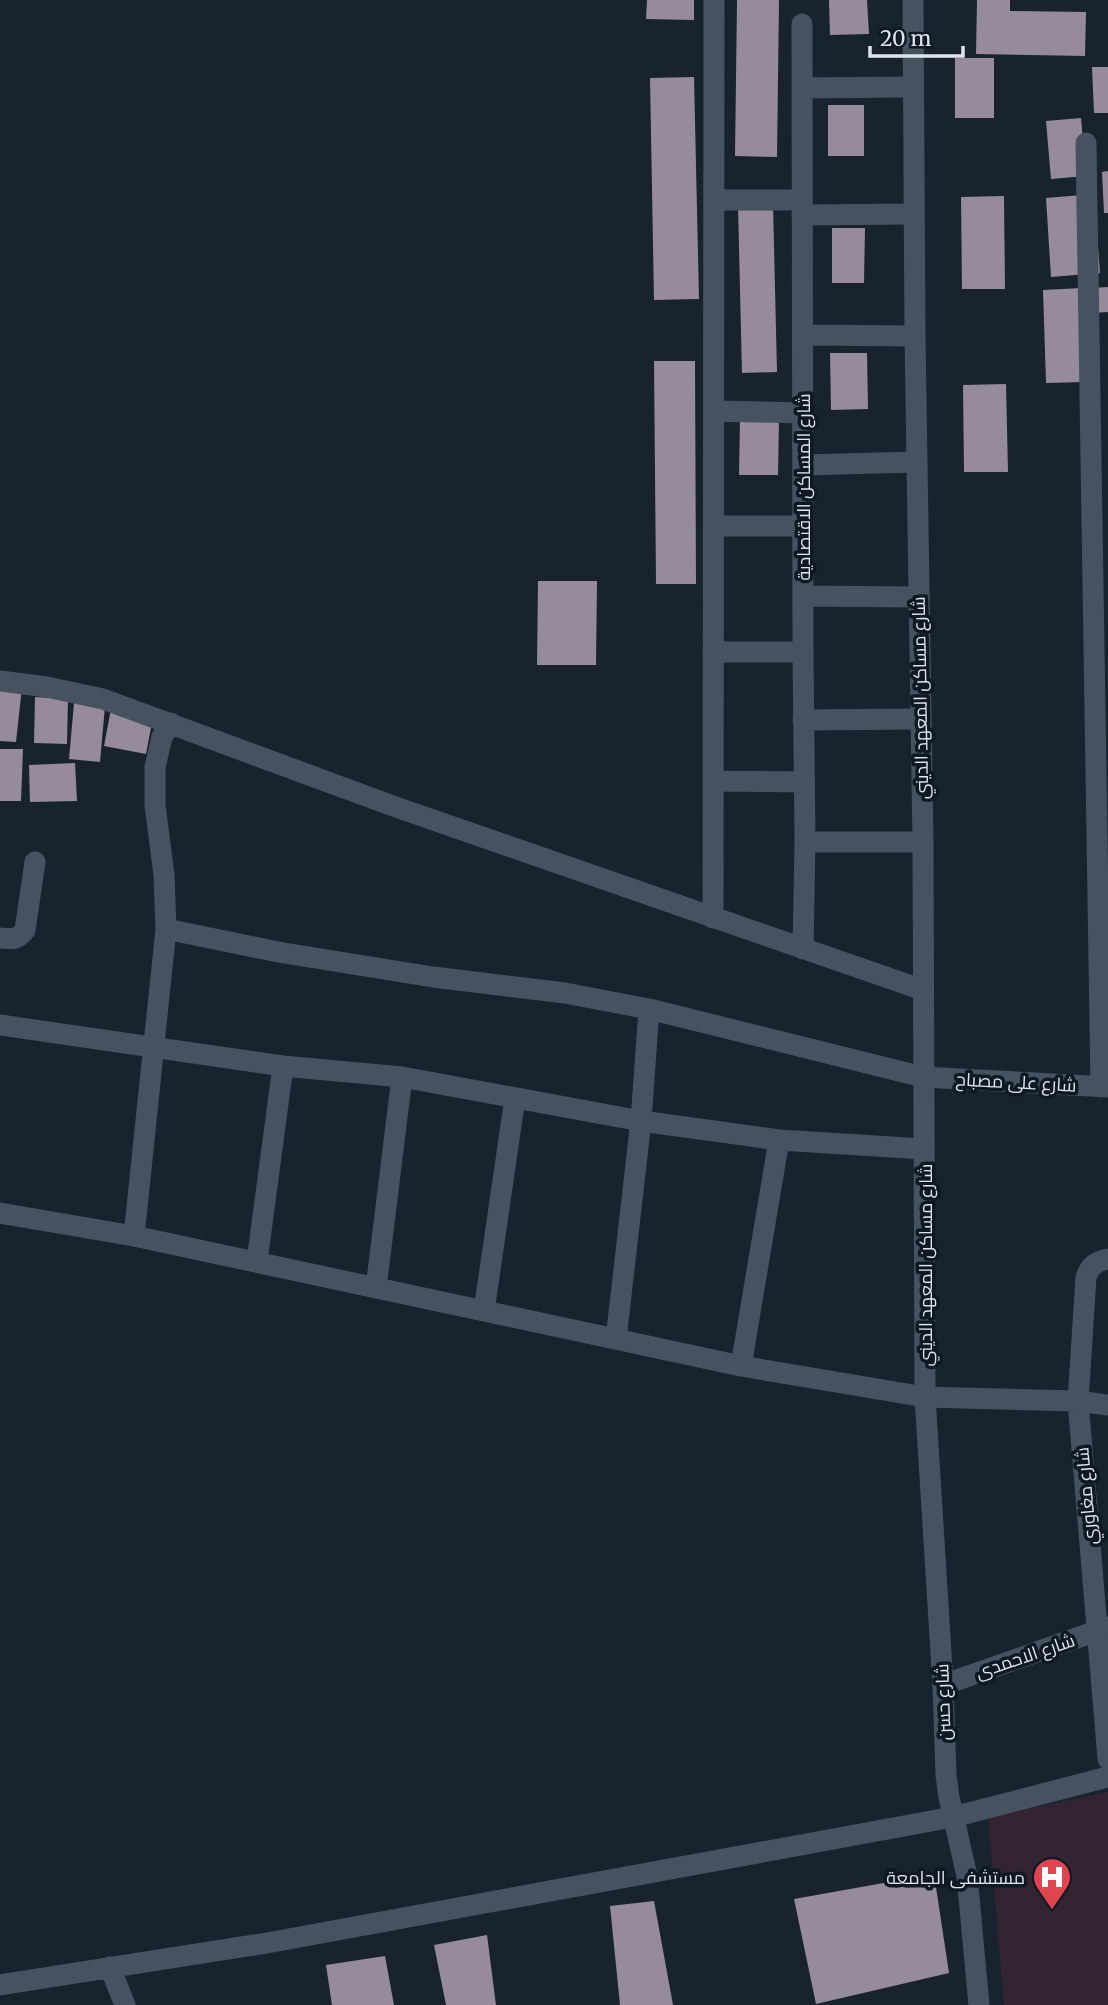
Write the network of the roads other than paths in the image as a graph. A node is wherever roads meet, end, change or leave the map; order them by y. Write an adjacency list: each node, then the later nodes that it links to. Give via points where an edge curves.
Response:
1 (714, 0): 7 (street)
2 (914, 0): 4 (street, شارع مساكن المعهد الديني)
3 (802, 24): 5 (street, شارع المساكن الاقتصادية)
4 (913, 87): 5 (street); 9 (street, شارع مساكن المعهد الديني)
5 (802, 88): 8 (street, شارع المساكن الاقتصادية)
6 (1086, 143): 42 (street)
7 (714, 200): 8 (street); 12 (street)
8 (802, 208): 9 (street); 10 (street, شارع المساكن الاقتصادية)
9 (914, 214): 11 (street, شارع مساكن المعهد الديني)
10 (803, 335): 11 (street); 13 (street, شارع المساكن الاقتصادية)
11 (915, 336): 14 (street, شارع مساكن المعهد الديني)
12 (714, 411): 13 (street); 16 (street)
13 (803, 413): 15 (street, شارع المساكن الاقتصادية)
14 (917, 462): 15 (street); 19 (street, شارع مساكن المعهد الديني)
15 (803, 465): 17 (street, شارع المساكن الاقتصادية)
16 (714, 526): 17 (street); 20 (street)
17 (803, 526): 18 (street, شارع المساكن الاقتصادية)
18 (803, 596): 19 (street); 21 (street, شارع المساكن الاقتصادية)
19 (919, 597): 23 (street, شارع مساكن المعهد الديني)
20 (713, 652): 21 (street); 26 (street)
21 (803, 652): 24 (street, شارع المساكن الاقتصادية)
22 (0, 681): 25 (street, via 103,699)
23 (920, 719): 24 (street); 29 (street, شارع مساكن المعهد الديني)
24 (803, 720): 27 (street, شارع المساكن الاقتصادية)
25 (171, 723): 31 (street); 32 (street, via 162,737 155,767)
26 (713, 781): 27 (street); 31 (street)
27 (804, 782): 28 (street, شارع المساكن الاقتصادية)
28 (805, 842): 29 (street); 34 (street, شارع المساكن الاقتصادية)
29 (923, 842): 35 (street, شارع مساكن المعهد الديني)
30 (35, 862): 33 (street, via 25,930 14,939)
31 (713, 918): 34 (street)
32 (166, 929): 36 (street, شارع على مصباح, via 278,952); 38 (street)
33 (0, 938)
34 (803, 949): 35 (street)
35 (923, 990): 41 (street, شارع مساكن المعهد الديني)
36 (649, 1009): 41 (street, شارع على مصباح); 44 (street)
37 (0, 1026): 38 (street)
38 (155, 1048): 39 (street); 48 (street)
39 (283, 1066): 40 (street); 50 (street)
40 (402, 1077): 43 (street); 51 (street)
41 (923, 1077): 42 (street, شارع على مصباح); 46 (street, شارع مساكن المعهد الديني)
42 (1104, 1087)
43 (515, 1098): 44 (street); 52 (street)
44 (641, 1121): 45 (street); 53 (street)
45 (779, 1140): 46 (street); 54 (street)
46 (924, 1149): 55 (street, شارع مساكن المعهد الديني)
47 (0, 1213): 48 (street)
48 (134, 1236): 50 (street)
49 (1108, 1259): 56 (street, شارع مغاوري, via 1089,1268 1086,1277)
50 (257, 1261): 51 (street)
51 (376, 1288): 52 (street)
52 (484, 1311): 53 (street)
53 (616, 1339): 54 (street)
54 (741, 1366): 55 (street)
55 (925, 1396): 56 (street); 59 (street, شارع حسن)
56 (1078, 1402): 57 (street); 58 (street, شارع مغاوري)
57 (1108, 1405)
58 (1102, 1629): 59 (street, شارع الاحمدى); 60 (street, شارع مغاوري)
59 (943, 1685): 62 (street, شارع حسن, via 946,1775)
60 (1108, 1759)
61 (1108, 1777): 62 (street)
62 (953, 1817): 63 (street, via 267,1943); 66 (street, شارع حسن, via 967,1876)
63 (110, 1967): 64 (street); 65 (street)
64 (0, 1984)
65 (125, 2005)
66 (979, 2005)

